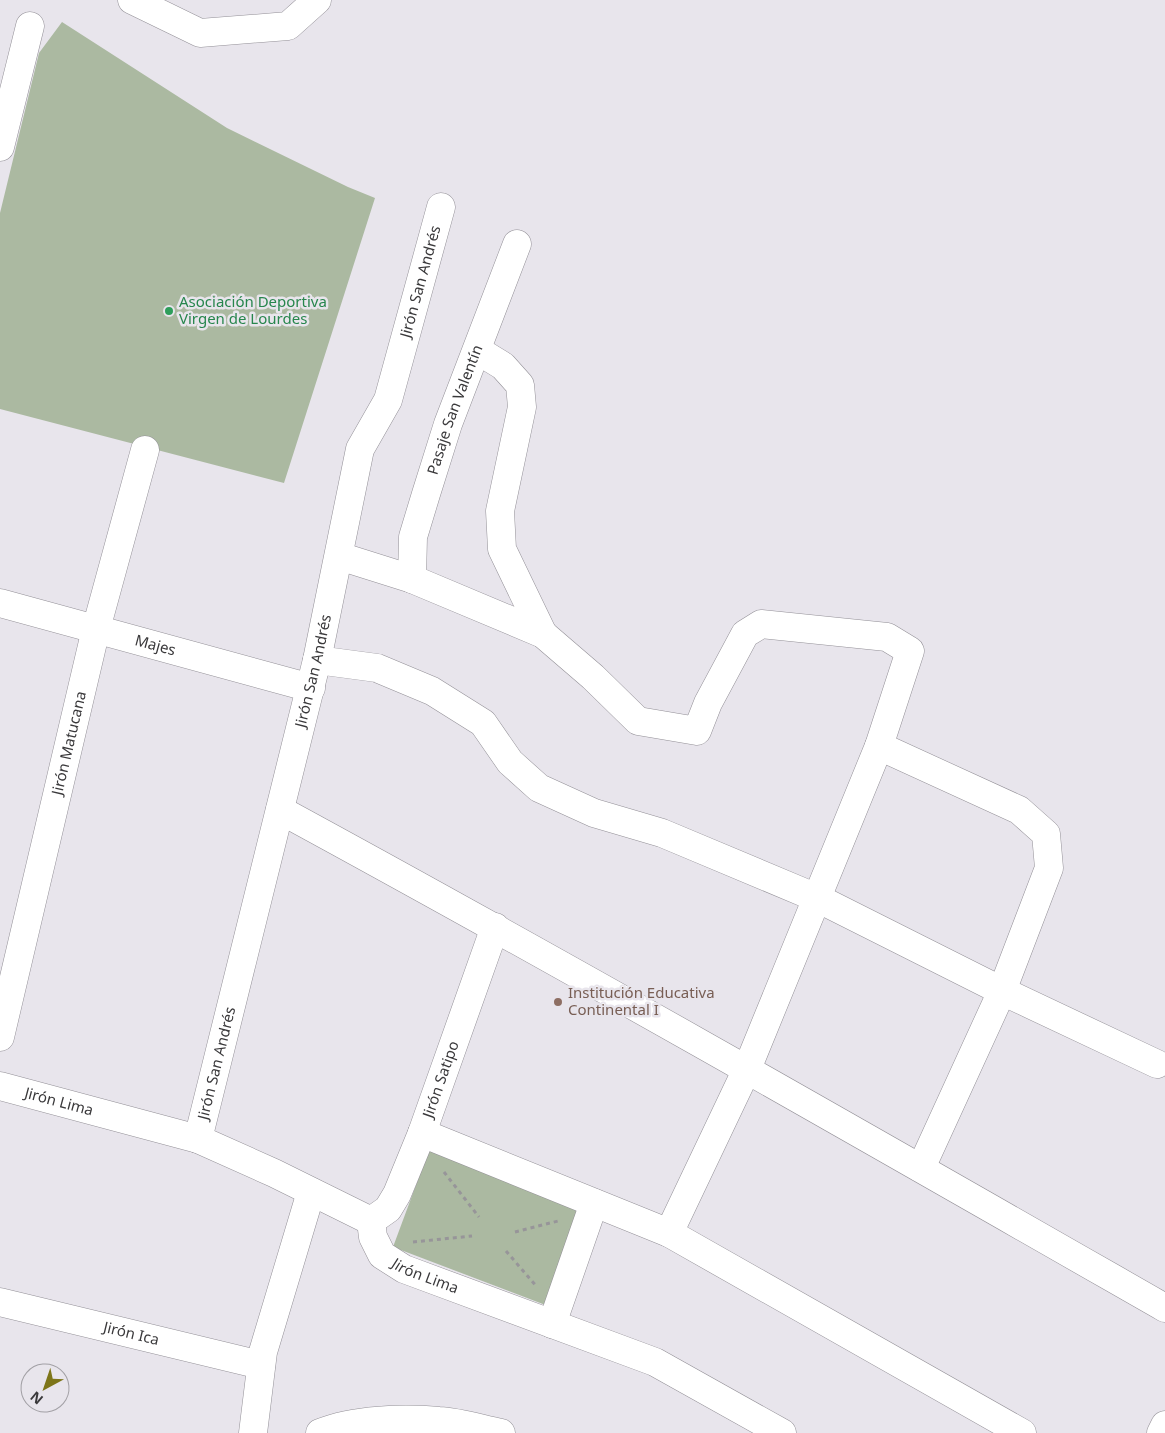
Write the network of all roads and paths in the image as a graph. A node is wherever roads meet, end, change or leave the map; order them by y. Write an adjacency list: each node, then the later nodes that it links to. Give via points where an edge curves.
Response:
1 (132, 0): 2 (street, via 200,33 288,26)
2 (317, 0)
3 (30, 26): 4 (street)
4 (0, 147)
5 (441, 207): 9 (street, Jirón San Andrés, via 388,400 360,449)
6 (517, 244): 7 (street, Pasaje San Valentín)
7 (477, 350): 10 (street, Pasaje San Valentín, via 448,424 413,537); 13 (street, via 503,366 520,386 522,408 500,511 502,549)
8 (145, 450): 12 (street, Jirón Matucana)
9 (338, 556): 10 (street); 14 (street, Jirón San Andrés)
10 (412, 579): 13 (street)
11 (0, 603): 12 (street, Majes)
12 (96, 629): 15 (street, Majes); 21 (street, Jirón Matucana)
13 (543, 634): 16 (street, via 638,721 697,731 708,703 745,634 761,624 887,637 910,651)
14 (317, 660): 15 (street, Jirón San Andrés); 18 (street, via 377,668 432,691 482,723 510,762 539,788 594,813 662,832)
15 (311, 688): 17 (street, Jirón San Andrés)
16 (878, 746): 18 (street); 20 (street, via 1019,810 1046,834 1049,868)
17 (280, 810): 19 (street); 26 (street, Jirón San Andrés)
18 (816, 898): 20 (street); 23 (street)
19 (495, 927): 23 (street); 25 (street, Jirón Satipo)
20 (1002, 991): 22 (street); 27 (street)
21 (0, 1037)
22 (1157, 1064)
23 (747, 1069): 27 (street); 35 (street)
24 (0, 1086): 26 (street, Jirón Lima)
25 (422, 1133): 30 (street); 33 (street, Jirón Satipo, via 397,1194 388,1209)
26 (198, 1139): 29 (street, Jirón Lima)
27 (921, 1168): 41 (street)
28 (444, 1172): 31 (path)
29 (311, 1192): 33 (street, Jirón Lima); 43 (street)
30 (594, 1203): 35 (street); 42 (street)
31 (479, 1217)
32 (567, 1219): 34 (path)
33 (371, 1221): 42 (street, Jirón Lima, via 373,1237 382,1255 404,1269)
34 (516, 1232)
35 (669, 1232): 49 (street)
36 (472, 1236): 37 (path)
37 (409, 1242)
38 (506, 1251): 39 (path)
39 (538, 1288)
40 (0, 1302): 43 (street, Jirón Ica)
41 (1165, 1308)
42 (552, 1324): 48 (street, Jirón Lima, via 655,1362)
43 (261, 1366): 45 (street)
44 (1165, 1425): 50 (street)
45 (253, 1433)
46 (320, 1433): 47 (street, via 334,1427 395,1420 440,1421)
47 (500, 1433)
48 (782, 1433)
49 (1022, 1433)
50 (1161, 1433)

